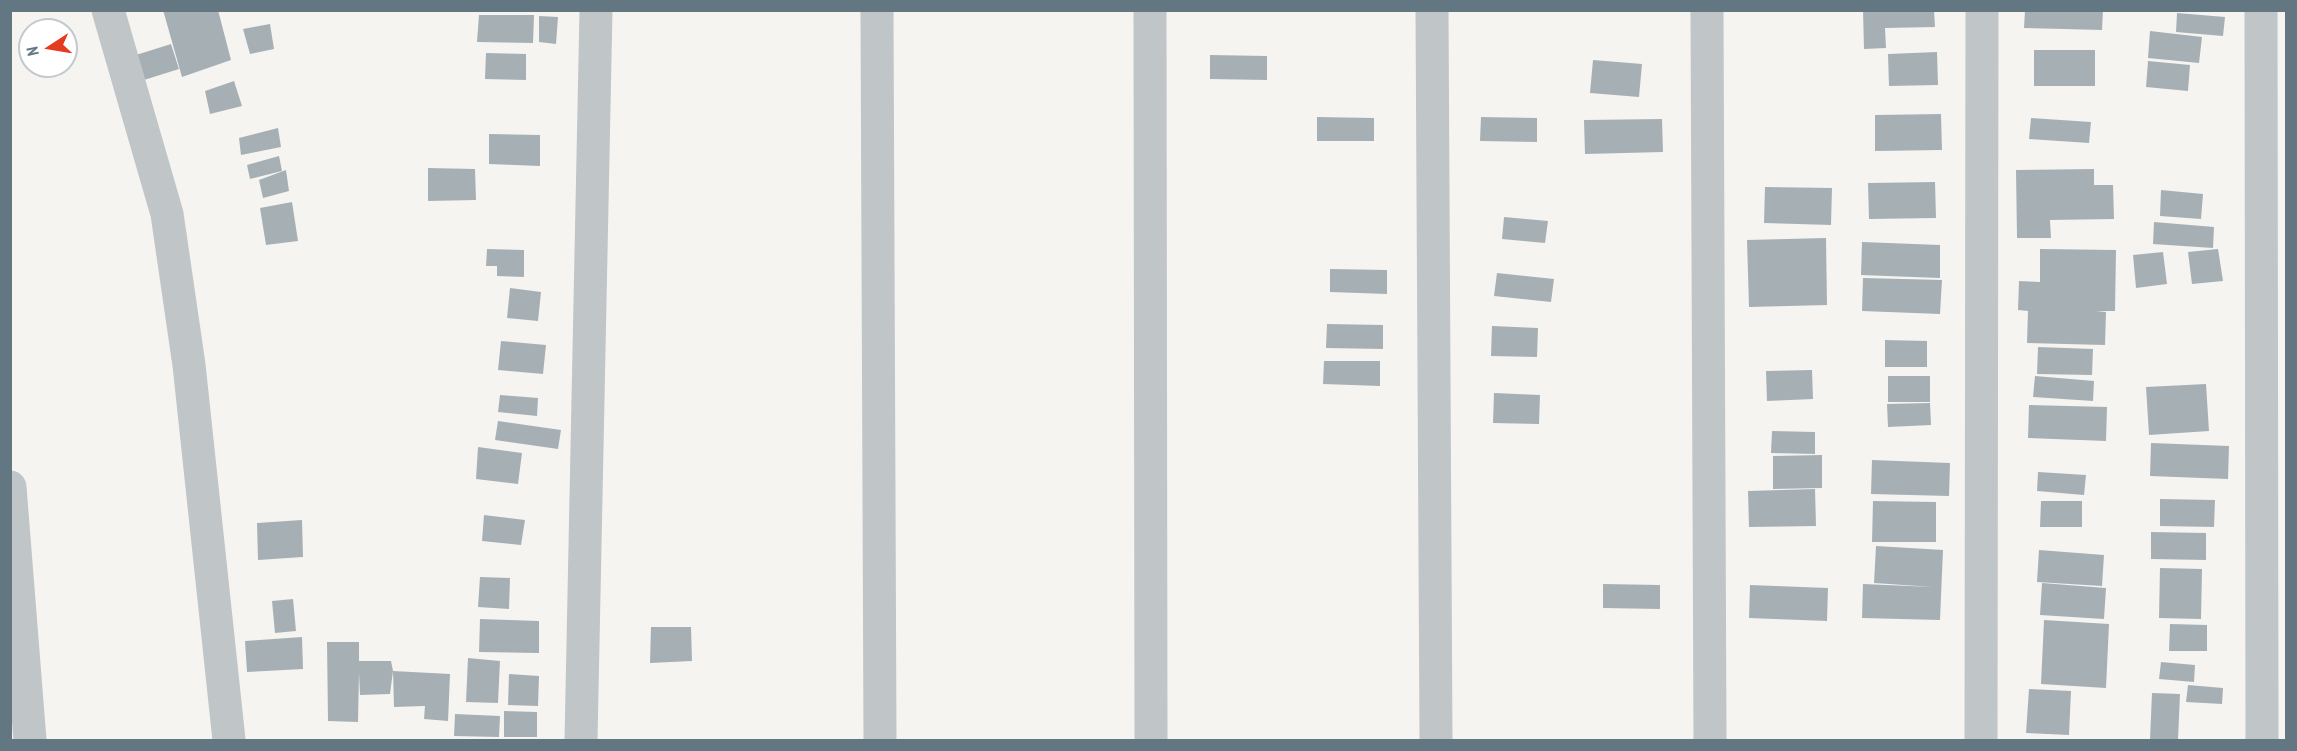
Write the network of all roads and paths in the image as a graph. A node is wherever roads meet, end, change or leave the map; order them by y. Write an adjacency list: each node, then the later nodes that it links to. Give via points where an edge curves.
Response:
1 (108, 10): 11 (street, via 167,214 189,365)
2 (596, 10): 12 (street)
3 (877, 10): 13 (street)
4 (1150, 10): 14 (street)
5 (1432, 10): 15 (street)
6 (1707, 10): 16 (street)
7 (1982, 10): 17 (street)
8 (2261, 10): 18 (street)
9 (10, 487): 10 (street)
10 (30, 741)
11 (230, 741)
12 (581, 741)
13 (880, 741)
14 (1151, 741)
15 (1436, 741)
16 (1710, 741)
17 (1981, 741)
18 (2262, 741)

